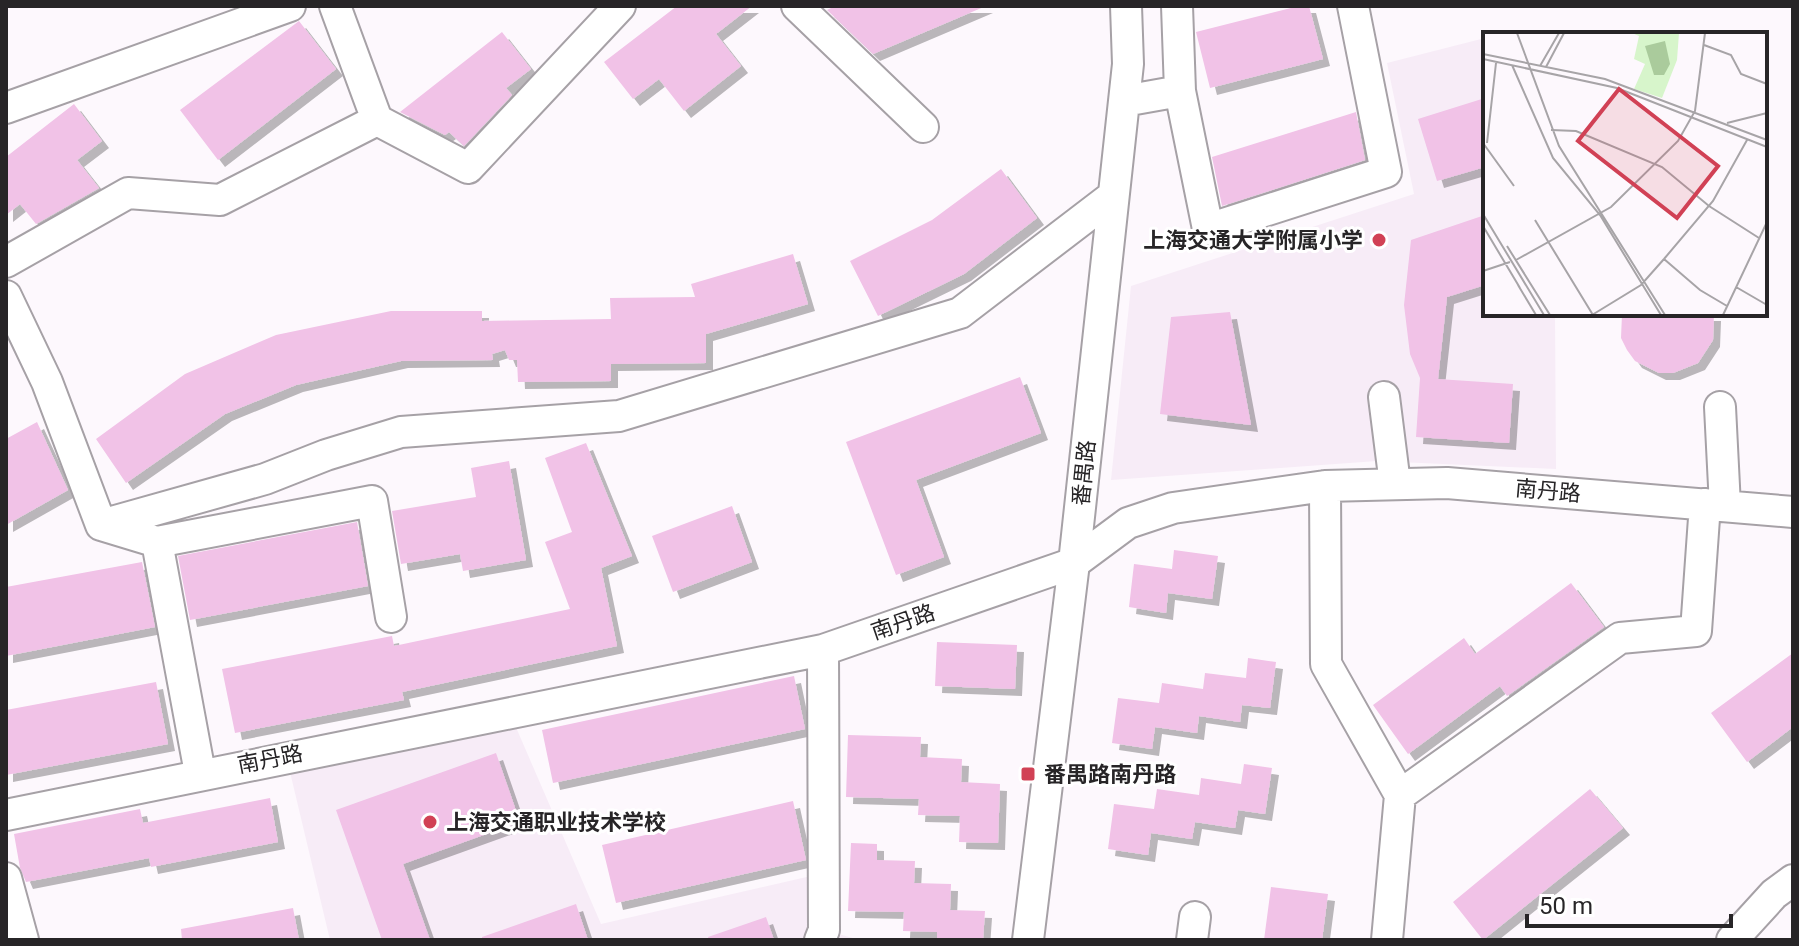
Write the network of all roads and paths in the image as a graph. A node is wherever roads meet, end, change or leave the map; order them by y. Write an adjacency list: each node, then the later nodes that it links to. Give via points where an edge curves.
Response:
1 (290, 6): 10 (street)
2 (335, 6): 11 (street)
3 (620, 6): 11 (street, via 468,168)
4 (797, 6): 12 (street)
5 (1126, 6): 9 (street, 番禺路)
6 (1177, 6): 8 (street)
7 (1353, 6): 8 (street, via 1386,172 1208,229)
8 (1180, 91): 9 (street)
9 (1124, 101): 13 (street, 番禺路)
10 (6, 108)
11 (377, 120): 14 (street, via 220,200 128,193)
12 (923, 127)
13 (1113, 196): 24 (street, via 960,313 619,416 401,432 265,479); 26 (street, 番禺路)
14 (6, 262)
15 (6, 296): 24 (street, via 47,382)
16 (6, 341): 17 (street)
17 (30, 394)
18 (1384, 397): 20 (street)
19 (1720, 407): 22 (street)
20 (1395, 484): 21 (street, 南丹路); 22 (street, 南丹路, via 1447,483)
21 (1325, 486): 26 (street, 南丹路, via 1173,508 1128,523); 30 (street, via 1326,664)
22 (1715, 505): 23 (street, 南丹路); 30 (street, via 1696,631 1620,638)
23 (1793, 512)
24 (101, 525): 25 (street)
25 (157, 542): 27 (street, via 372,501); 29 (street)
26 (1074, 563): 28 (street, 南丹路); 36 (street, 番禺路)
27 (391, 617)
28 (823, 650): 29 (street, 南丹路); 35 (street)
29 (200, 773): 31 (street, 南丹路)
30 (1400, 795): 37 (street)
31 (6, 815)
32 (6, 878): 34 (street)
33 (1793, 880): 38 (street)
34 (16, 934)
35 (820, 940)
36 (1028, 940)
37 (1387, 940)
38 (1732, 940)

